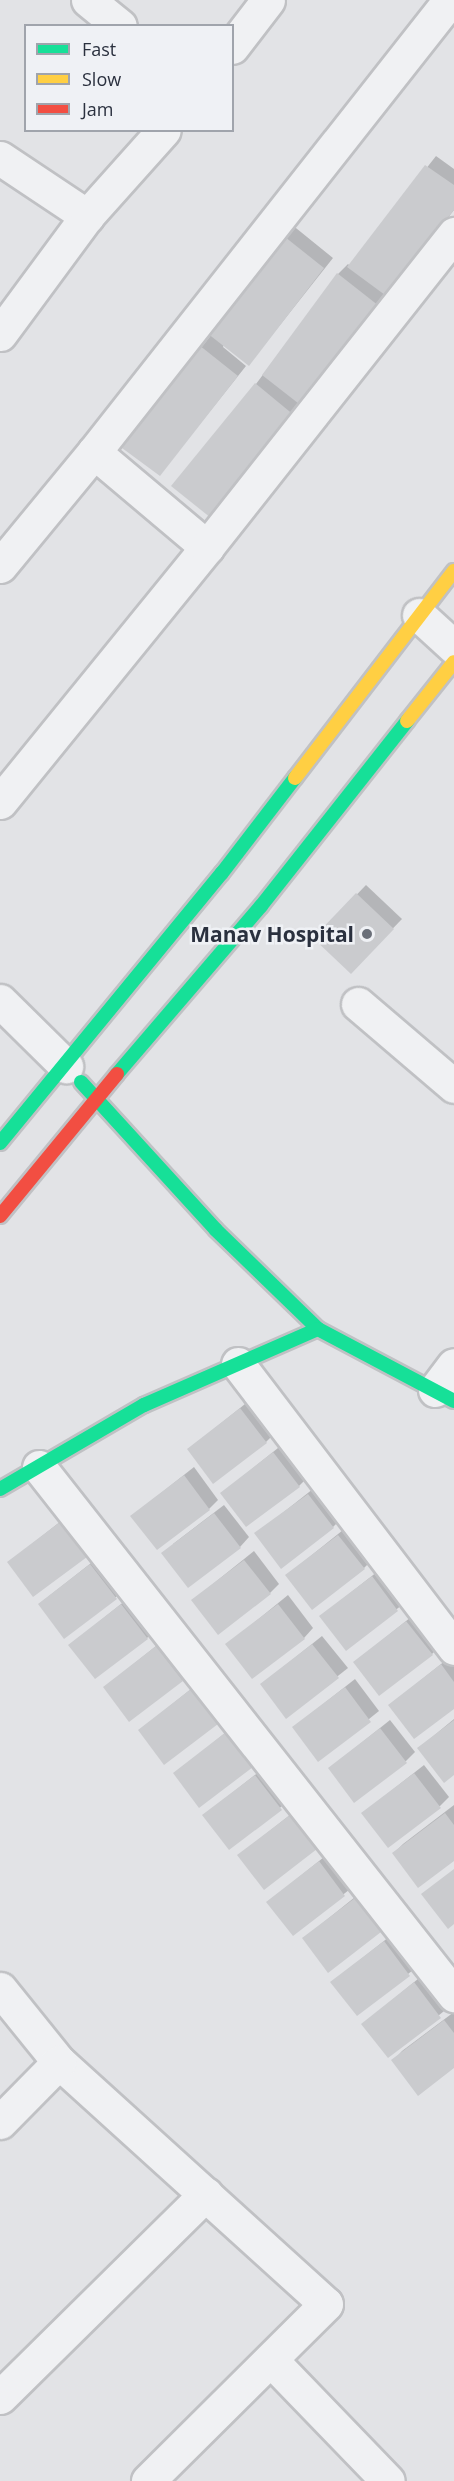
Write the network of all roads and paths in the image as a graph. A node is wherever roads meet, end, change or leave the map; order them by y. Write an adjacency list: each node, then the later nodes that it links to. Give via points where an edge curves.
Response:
1 (88, 0): 4 (street)
2 (268, 0): 5 (street)
3 (450, 0): 11 (street)
4 (118, 24)
5 (234, 44)
6 (162, 132): 8 (street)
7 (0, 158): 8 (street)
8 (87, 216): 10 (street)
9 (454, 234): 12 (street)
10 (0, 334)
11 (94, 452): 12 (street); 13 (street)
12 (207, 547): 18 (street)
13 (0, 566)
14 (454, 571): 15 (street)
15 (419, 615): 16 (street); 21 (street, via 222,873)
16 (454, 647)
17 (454, 662): 23 (street, via 261,906)
18 (0, 802)
19 (0, 1001): 21 (street)
20 (358, 1004): 22 (street)
21 (66, 1066): 23 (street); 24 (street)
22 (454, 1086)
23 (96, 1098): 25 (street); 26 (street, via 216,1230)
24 (0, 1143)
25 (0, 1216)
26 (318, 1329): 27 (street); 28 (street)
27 (238, 1364): 29 (street, via 144,1405); 31 (street)
28 (448, 1385)
29 (39, 1467): 30 (street); 33 (street)
30 (0, 1490)
31 (454, 1648)
32 (0, 1989): 34 (street)
33 (454, 1995)
34 (59, 2062): 35 (street); 36 (street)
35 (0, 2122)
36 (206, 2194): 37 (street, via 326,2304); 38 (street)
37 (271, 2360): 39 (street); 40 (street)
38 (0, 2397)
39 (148, 2481)
40 (388, 2481)

